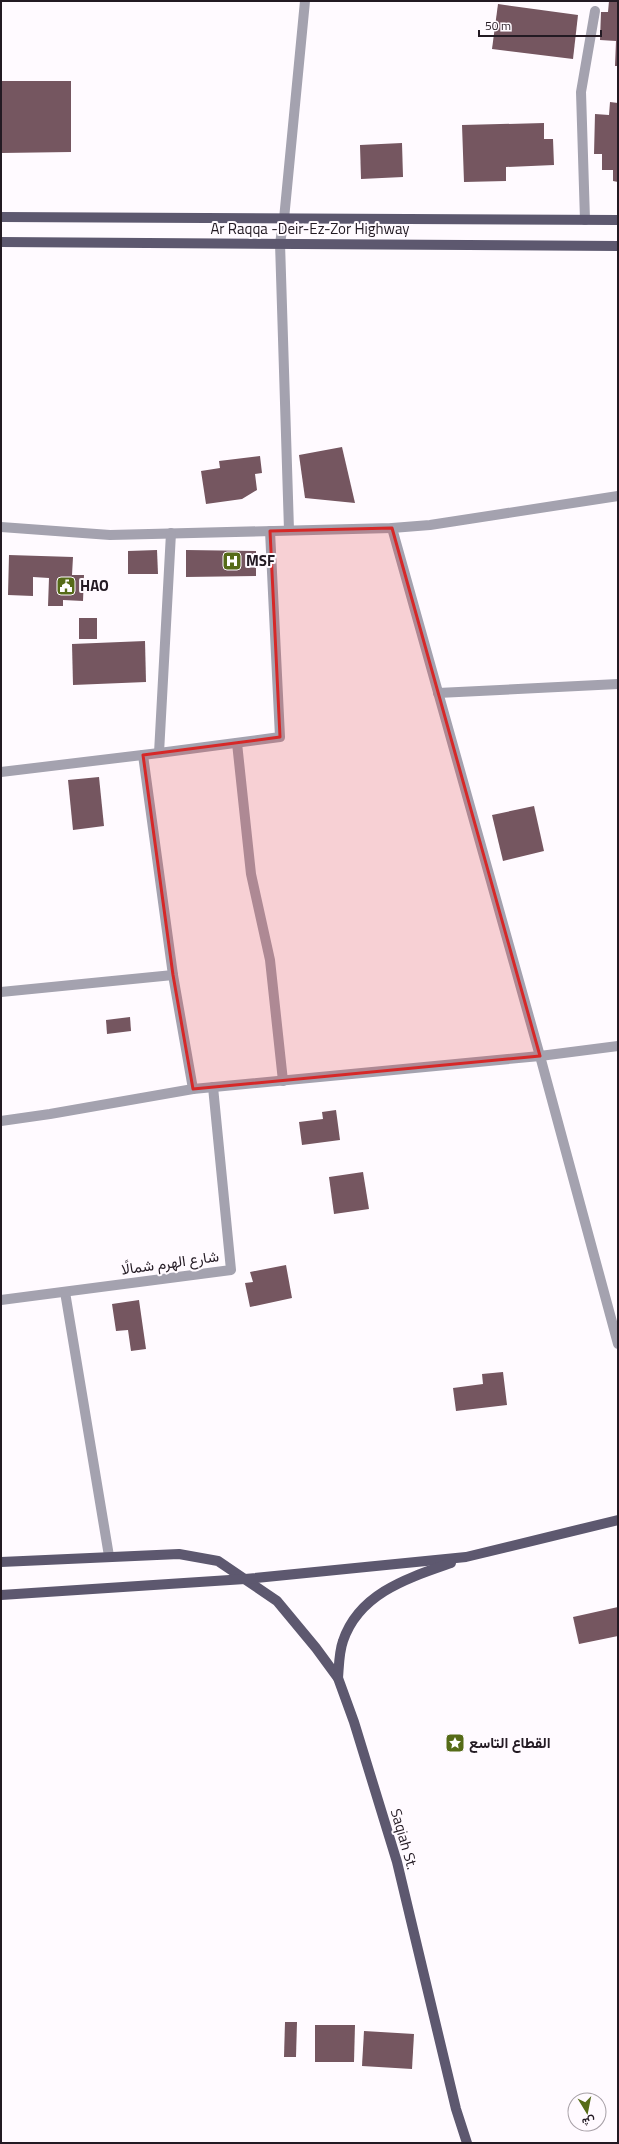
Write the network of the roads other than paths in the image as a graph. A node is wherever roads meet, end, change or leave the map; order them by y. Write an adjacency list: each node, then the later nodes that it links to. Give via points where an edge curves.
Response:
1 (305, 1): 4 (street)
2 (595, 11): 5 (street, via 581,92)
3 (1, 217): 4 (main road, Ar Raqqa -Deir-Ez-Zor Highway)
4 (284, 219): 5 (main road, Ar Raqqa -Deir-Ez-Zor Highway); 8 (street)
5 (586, 220): 6 (main road, Ar Raqqa -Deir-Ez-Zor Highway)
6 (618, 220)
7 (1, 242): 8 (main road, Ar Raqqa -Deir-Ez-Zor Highway)
8 (280, 244): 9 (main road, Ar Raqqa -Deir-Ez-Zor Highway); 13 (street)
9 (618, 246)
10 (618, 496): 12 (street, via 446,523)
11 (1, 527): 15 (street, via 110,535)
12 (392, 528): 13 (street); 17 (street)
13 (289, 530): 14 (street)
14 (270, 531): 15 (street); 18 (street, via 280,737)
15 (171, 533): 19 (street)
16 (618, 684): 17 (street)
17 (438, 692): 25 (street)
18 (237, 743): 19 (street); 26 (street, via 251,874 270,960)
19 (159, 754): 20 (street)
20 (143, 755): 21 (street); 22 (street)
21 (1, 772)
22 (173, 975): 23 (street); 28 (street)
23 (1, 992)
24 (618, 1046): 25 (street)
25 (540, 1056): 26 (street); 32 (street)
26 (283, 1081): 27 (street)
27 (213, 1087): 28 (street); 30 (street, شارع الهرم شمالًا, via 231,1270)
28 (193, 1089): 29 (street)
29 (1, 1121)
30 (65, 1292): 31 (street, شارع الهرم شمالًا); 34 (street)
31 (1, 1300)
32 (618, 1344)
33 (618, 1520): 35 (main road)
34 (109, 1556): 36 (main road, Saqiah St.); 37 (main road, Saqiah St., via 180,1554 218,1561)
35 (466, 1557): 37 (main road); 39 (main road, via 397,1582 368,1602 352,1620 342,1642)
36 (1, 1562)
37 (245, 1579): 38 (main road); 39 (main road, Saqiah St., via 276,1601)
38 (1, 1594)
39 (338, 1678): 40 (main road, Saqiah St., via 397,1862 456,2109)
40 (468, 2143)

